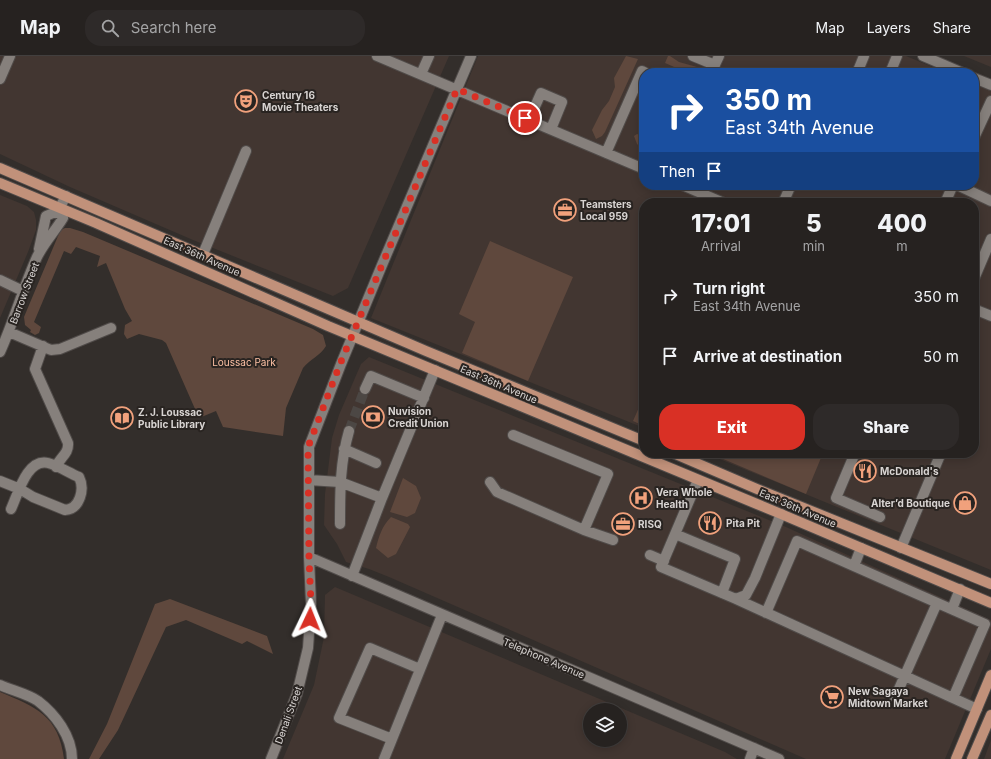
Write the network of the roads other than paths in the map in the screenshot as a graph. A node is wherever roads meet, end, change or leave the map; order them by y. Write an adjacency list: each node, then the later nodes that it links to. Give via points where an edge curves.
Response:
1 (10, 56): 15 (street)
2 (377, 56): 13 (street)
3 (429, 56): 13 (street)
4 (471, 56): 18 (street, Denali Street)
5 (693, 56): 9 (street)
6 (864, 56): 10 (street)
7 (897, 56): 11 (street)
8 (923, 56): 12 (street)
9 (715, 65)
10 (859, 68)
11 (892, 68)
12 (951, 68)
13 (421, 74): 18 (street)
14 (639, 78): 24 (street)
15 (0, 79)
16 (979, 80): 17 (street)
17 (991, 85)
18 (457, 89): 20 (street); 41 (street, Denali Street)
19 (991, 101): 21 (street)
20 (529, 120): 22 (street); 22 (street, via 541,93 562,102)
21 (979, 127)
22 (551, 130): 24 (street)
23 (246, 151): 35 (street)
24 (606, 153): 25 (street)
25 (639, 167)
26 (0, 168): 30 (main road, East 36th Avenue)
27 (0, 183): 33 (main road, East 36th Avenue)
28 (694, 190): 31 (street)
29 (968, 190): 32 (street)
30 (66, 196): 33 (street, Barrow Street); 35 (main road, East 36th Avenue)
31 (712, 198)
32 (991, 201)
33 (59, 209): 38 (street, Barrow Street, via 62,218 38,255); 44 (main road, East 36th Avenue)
34 (991, 239): 36 (street)
35 (203, 254): 41 (main road, East 36th Avenue)
36 (979, 267)
37 (0, 280): 38 (street)
38 (23, 291): 43 (street, Barrow Street)
39 (979, 311): 40 (street)
40 (991, 316)
41 (359, 321): 44 (street, Denali Street); 52 (main road, East 36th Avenue)
42 (111, 328): 45 (street, via 60,349 51,350)
43 (9, 332): 45 (street); 46 (street, Barrow Street)
44 (353, 335): 47 (main road, East 36th Avenue); 61 (street, Denali Street, via 308,447)
45 (43, 346): 60 (street, via 35,369 69,449)
46 (0, 352)
47 (435, 370): 49 (street); 54 (main road, East 36th Avenue)
48 (365, 389): 49 (street, via 371,376)
49 (424, 398): 67 (street)
50 (349, 431): 53 (street)
51 (513, 435): 73 (street, via 608,474)
52 (639, 439)
53 (344, 449): 59 (street); 64 (street)
54 (639, 455)
55 (645, 458): 62 (main road, East 36th Avenue)
56 (685, 458): 68 (main road, East 36th Avenue)
57 (853, 458): 71 (street, via 836,498)
58 (939, 458): 77 (street)
59 (376, 463)
60 (56, 467): 66 (street, via 42,462 34,465); 66 (street, via 79,477 82,492 76,506 61,510)
61 (309, 480): 64 (street); 79 (street, Denali Street)
62 (698, 480): 68 (main road, via 706,477 776,505); 70 (main road, East 36th Avenue); 74 (street)
63 (0, 481): 66 (street)
64 (340, 482): 67 (street); 72 (street)
65 (490, 482): 73 (street, via 497,492)
66 (20, 489): 69 (street)
67 (382, 498): 82 (street)
68 (790, 503): 77 (main road, East 36th Avenue)
69 (11, 509)
70 (781, 514): 76 (main road, East 36th Avenue); 86 (street, via 746,595)
71 (880, 518)
72 (340, 524)
73 (584, 530): 75 (street)
74 (675, 534): 80 (street); 85 (street, via 736,559)
75 (613, 540)
76 (861, 548): 81 (street); 84 (main road, East 36th Avenue)
77 (901, 548): 83 (main road, East 36th Avenue)
78 (650, 555): 80 (street)
79 (309, 558): 82 (street, Telephone Avenue); 102 (street, Denali Street, via 311,604 308,648 297,694)
80 (664, 561): 85 (street, via 661,567)
81 (854, 566): 87 (street); 90 (street, via 797,541)
82 (352, 576): 91 (street, Telephone Avenue)
83 (991, 584)
84 (960, 589): 88 (main road, East 36th Avenue); 89 (street)
85 (722, 593): 86 (street)
86 (736, 599): 90 (street)
87 (937, 603): 89 (street); 94 (street)
88 (991, 603)
89 (952, 609): 96 (street, via 985,624)
90 (766, 613): 94 (street)
91 (442, 615): 92 (street); 101 (street, Telephone Avenue)
92 (420, 669): 100 (street); 100 (street, via 370,648 339,718)
93 (991, 675): 98 (main road)
94 (905, 676): 96 (street); 97 (street)
95 (0, 685): 103 (street, via 37,700 54,716 65,733)
96 (953, 698): 98 (street)
97 (894, 700)
98 (977, 709): 108 (main road)
99 (991, 715): 109 (main road)
100 (392, 740): 105 (street)
101 (754, 748): 106 (street); 107 (street, Telephone Avenue)
102 (272, 757): 104 (street)
103 (72, 759)
104 (283, 759)
105 (384, 759)
106 (750, 759)
107 (779, 759)
108 (956, 759)
109 (972, 759)

